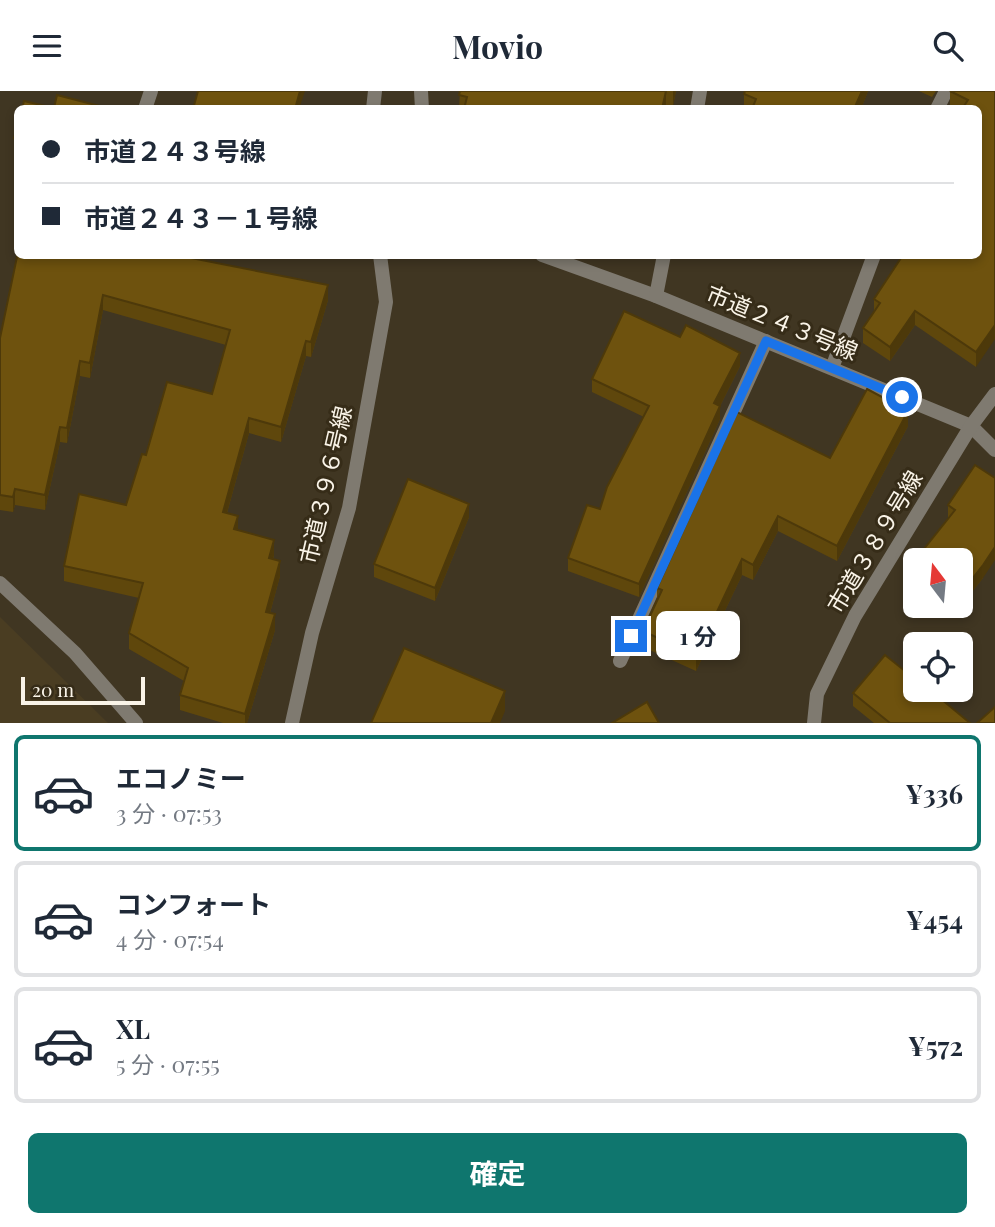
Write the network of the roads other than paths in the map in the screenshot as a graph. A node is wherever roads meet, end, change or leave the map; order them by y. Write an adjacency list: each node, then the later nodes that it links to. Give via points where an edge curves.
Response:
1 (381, 259): 14 (street, 市道３９６号線, via 386,302 349,508 312,633)
2 (552, 259): 5 (street, 市道２４３号線)
3 (663, 259): 5 (street)
4 (873, 259): 7 (street)
5 (656, 296): 6 (street, 市道２４３号線)
6 (766, 341): 7 (street, 市道２４３号線); 12 (street)
7 (832, 369): 9 (street, 市道２４３号線)
8 (995, 394): 9 (street, 市道３８９号線)
9 (971, 426): 10 (street, 市道２４３号線); 15 (street, 市道３８９号線, via 855,616 817,694)
10 (995, 450)
11 (0, 583): 13 (street, via 75,653)
12 (620, 661)
13 (136, 723)
14 (292, 723)
15 (814, 723)

